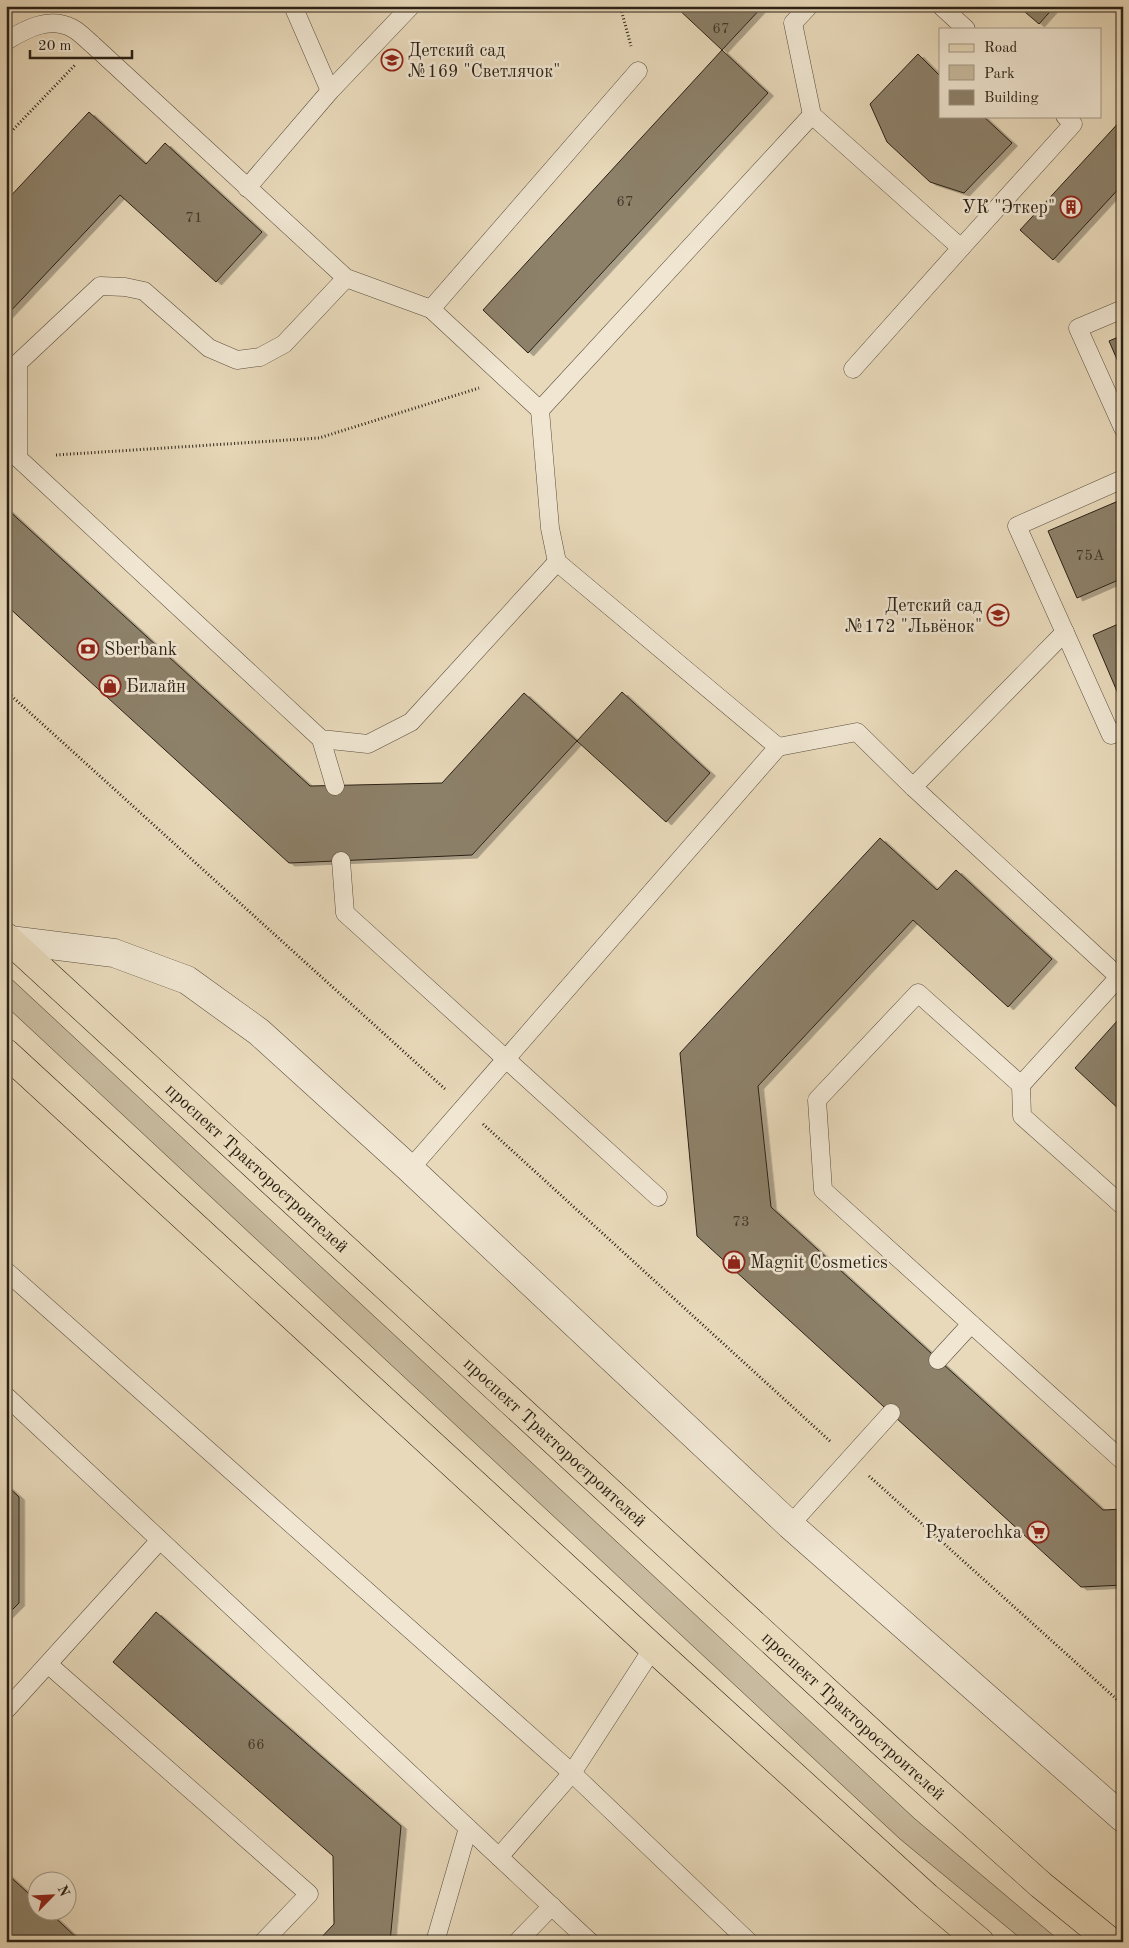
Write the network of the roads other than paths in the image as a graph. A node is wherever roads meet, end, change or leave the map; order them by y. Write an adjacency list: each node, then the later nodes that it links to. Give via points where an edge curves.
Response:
1 (293, 6): 8 (lane)
2 (411, 6): 8 (lane)
3 (809, 6): 9 (lane, via 793,23)
4 (941, 6): 5 (lane)
5 (965, 28)
6 (6, 40): 11 (lane, via 27,28 49,23 72,28)
7 (638, 71): 14 (lane)
8 (330, 91): 11 (lane)
9 (812, 115): 12 (lane); 17 (lane)
10 (1066, 118): 12 (lane, via 1073,124)
11 (247, 188): 13 (lane)
12 (961, 248): 16 (lane)
13 (346, 278): 14 (lane); 19 (lane, via 284,344 260,357 237,360 209,348 144,292 100,286 18,363)
14 (431, 309): 17 (lane)
15 (1123, 309): 18 (lane, via 1078,328)
16 (853, 369)
17 (540, 410): 21 (lane, via 550,528)
18 (1123, 428)
19 (12, 458): 24 (lane)
20 (1123, 479): 22 (lane, via 1017,526)
21 (557, 562): 24 (lane, via 411,722 368,744); 25 (lane)
22 (1065, 632): 23 (lane, via 1111,735); 27 (lane)
23 (1123, 730)
24 (321, 739): 26 (lane)
25 (778, 747): 27 (lane, via 857,732); 32 (lane)
26 (335, 786)
27 (913, 787): 30 (lane)
28 (341, 861): 32 (lane, via 345,913)
29 (8, 938): 34 (street, via 114,953 187,980 259,1032); 59 (main road, проспект Тракторостроителей, via 887,1747 1041,1885)
30 (1121, 978): 33 (lane)
31 (6, 1053): 45 (main road)
32 (505, 1059): 34 (lane); 35 (lane)
33 (1021, 1085): 36 (lane, via 1022,1116); 38 (lane, via 918,993 817,1100 823,1190)
34 (410, 1169): 43 (street)
35 (658, 1197)
36 (1123, 1206)
37 (6, 1271): 48 (lane)
38 (971, 1324): 39 (lane); 42 (lane)
39 (938, 1360)
40 (6, 1396): 44 (lane)
41 (891, 1413): 43 (lane)
42 (1123, 1462)
43 (790, 1525): 49 (street)
44 (160, 1540): 46 (lane); 50 (lane)
45 (652, 1648): 48 (lane); 58 (main road)
46 (49, 1664): 47 (lane); 53 (lane, via 308,1894)
47 (6, 1710)
48 (572, 1773): 51 (lane); 57 (lane)
49 (1123, 1818)
50 (468, 1828): 51 (lane); 54 (lane)
51 (499, 1857): 52 (lane)
52 (552, 1906): 55 (lane); 56 (lane)
53 (264, 1942)
54 (435, 1942)
55 (517, 1942)
56 (590, 1942)
57 (749, 1942)
58 (980, 1942)
59 (1111, 1942)

